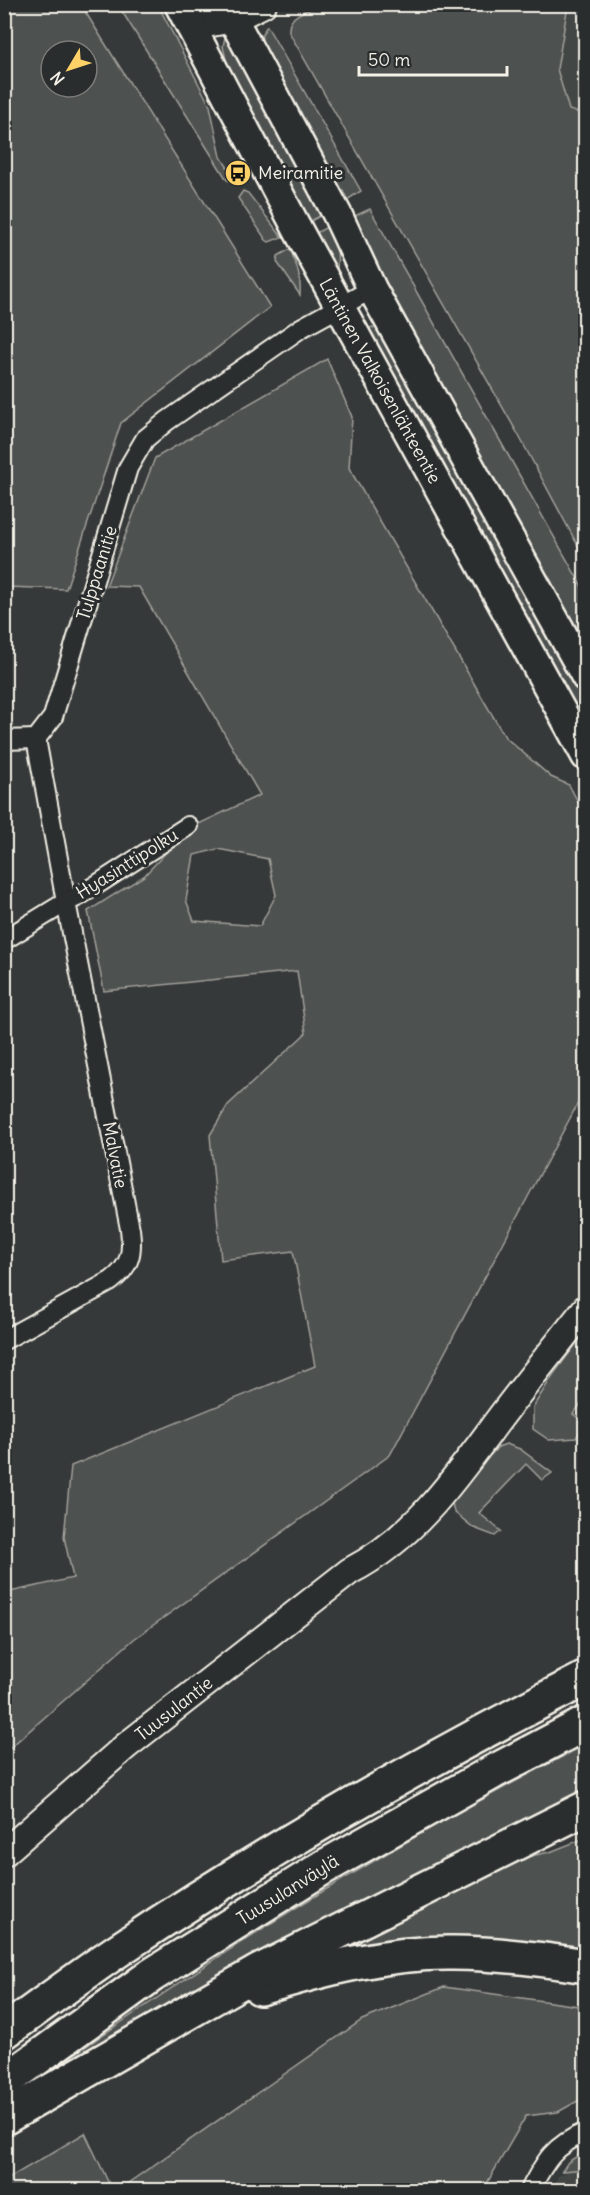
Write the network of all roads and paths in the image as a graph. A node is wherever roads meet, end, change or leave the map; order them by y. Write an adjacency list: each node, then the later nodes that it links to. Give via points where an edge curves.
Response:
1 (263, 4): 2 (main road)
2 (224, 9): 3 (main road); 4 (main road, Läntinen Valkoisenlähteentie, via 337,214)
3 (184, 16): 5 (main road, Läntinen Valkoisenlähteentie)
4 (372, 289): 5 (street, Tulppaanitie); 6 (main road, Läntinen Valkoisenlähteentie)
5 (339, 306): 7 (street, Tulppaanitie, via 301,328 145,439 128,468 52,717); 9 (main road, Läntinen Valkoisenlähteentie)
6 (585, 676)
7 (36, 739): 8 (street); 11 (street)
8 (4, 740)
9 (585, 756)
10 (188, 826): 11 (street, Hyasinttipolku)
11 (66, 902): 12 (street); 14 (street, Malvatie, via 132,1244 129,1258 117,1277)
12 (4, 940)
13 (585, 1308): 20 (main road, Tuusulantie, via 497,1422 453,1459 350,1571 126,1746)
14 (4, 1340)
15 (585, 1656): 18 (highway, via 558,1671)
16 (585, 1678): 18 (highway)
17 (585, 1723): 24 (highway, Tuusulanväylä, via 324,1867 152,1975)
18 (469, 1738): 23 (highway, via 300,1835 174,1914)
19 (585, 1808): 22 (highway, via 258,1972)
20 (4, 1853)
21 (585, 1966): 22 (highway, via 546,1959 452,1953 391,1957 338,1966 239,1994)
22 (168, 2023): 25 (highway)
23 (4, 2032)
24 (4, 2082)
25 (4, 2118)
26 (585, 2132): 27 (street, via 565,2141 541,2168)
27 (530, 2190)

